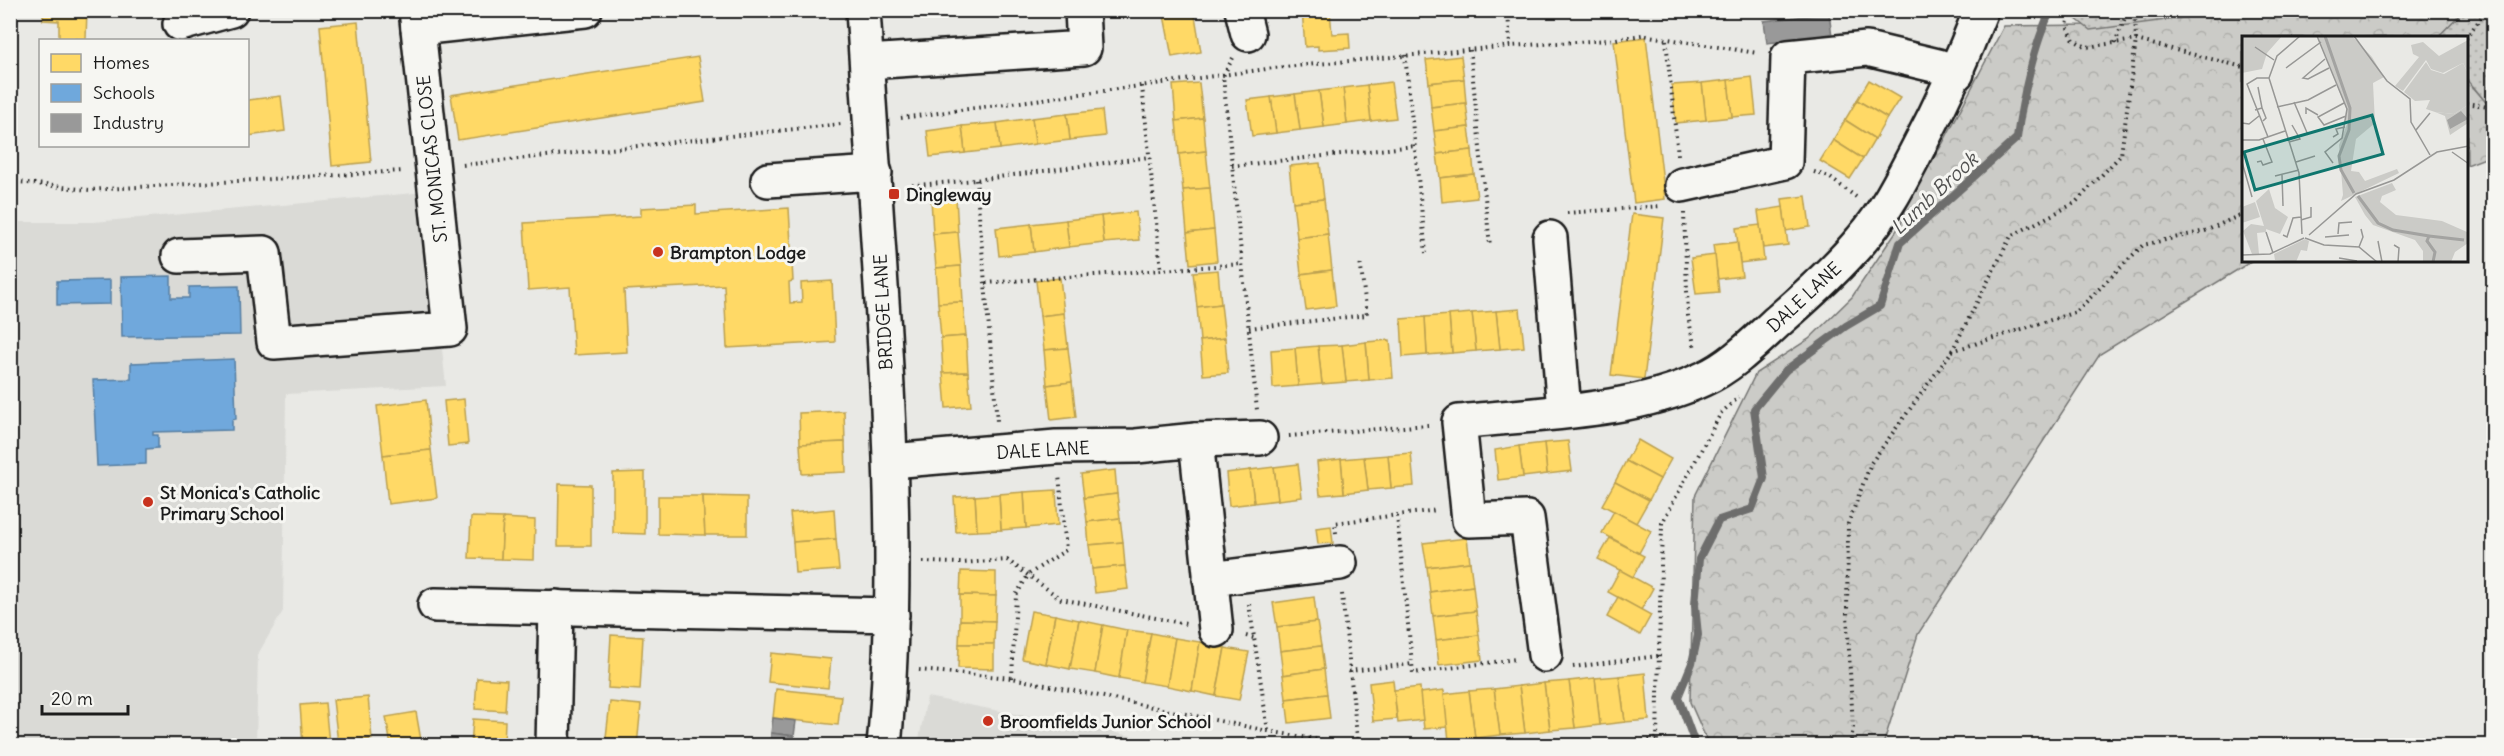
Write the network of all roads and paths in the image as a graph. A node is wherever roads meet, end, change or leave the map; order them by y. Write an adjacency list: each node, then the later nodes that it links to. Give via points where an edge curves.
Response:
1 (231, 10): 14 (street)
2 (585, 10): 13 (street, ST. MONICAS CLOSE)
3 (863, 10): 22 (street, BRIDGE LANE)
4 (1082, 10): 22 (street, via 1084,48)
5 (1508, 10): 18 (path)
6 (1981, 10): 24 (street, DALE LANE)
7 (2013, 10): 8 (path)
8 (2021, 10)
9 (2070, 10): 17 (path, via 2067,26 2074,40 2086,47)
10 (2128, 10): 17 (path)
11 (2135, 10): 16 (path)
12 (2487, 10): 15 (path)
13 (417, 19): 47 (street, ST. MONICAS CLOSE, via 450,329 274,342 264,253)
14 (180, 24)
15 (2468, 36)
16 (2136, 40): 17 (path); 23 (path); 53 (path, via 2121,155 2075,203 2011,236)
17 (2114, 44)
18 (1510, 46): 19 (path); 21 (path, via 1642,35)
19 (1470, 50): 20 (path); 45 (path)
20 (1405, 56): 25 (path); 31 (path)
21 (1788, 57): 24 (street, via 1867,49); 33 (street)
22 (867, 62): 40 (street, BRIDGE LANE)
23 (2242, 67)
24 (1957, 74): 54 (street, DALE LANE, via 1902,180 1864,237 1766,332 1704,379 1657,396)
25 (1223, 76): 26 (path); 35 (path)
26 (1142, 86): 29 (path); 32 (path)
27 (2468, 103): 28 (path)
28 (2493, 108)
29 (895, 118)
30 (844, 123): 34 (path)
31 (1415, 146): 35 (path); 46 (path)
32 (1149, 157): 38 (path); 50 (path)
33 (1785, 162): 41 (street); 42 (path, via 1828,177)
34 (458, 165)
35 (1232, 166): 49 (path)
36 (406, 171): 39 (path, via 89,190)
37 (768, 180): 40 (street)
38 (976, 180): 40 (path); 51 (path)
39 (10, 181)
40 (875, 181): 61 (street, BRIDGE LANE)
41 (1677, 195): 44 (path)
42 (1864, 202)
43 (2242, 214): 53 (path, via 2205,231 2144,245 2076,312)
44 (1555, 226): 54 (street)
45 (1490, 246)
46 (1426, 253)
47 (179, 256)
48 (1360, 261): 52 (path, via 1367,315)
49 (1242, 264): 50 (path); 52 (path)
50 (1161, 270): 51 (path)
51 (986, 283): 60 (path)
52 (1249, 327): 57 (path)
53 (1952, 351): 88 (path, via 1871,463 1848,524 1847,614 1853,728)
54 (1564, 411): 56 (street, DALE LANE)
55 (1721, 413): 74 (path, via 1662,523)
56 (1459, 422): 57 (path); 62 (street)
57 (1260, 438): 58 (street, DALE LANE)
58 (1196, 440): 59 (street, DALE LANE); 68 (street)
59 (1056, 447): 60 (street, DALE LANE); 67 (path, via 1066,550)
60 (1000, 452): 61 (street, DALE LANE)
61 (891, 461): 71 (street, BRIDGE LANE)
62 (1467, 506): 63 (path); 76 (street, via 1469,520 1527,518)
63 (1397, 516): 65 (path, via 1335,523); 77 (path)
64 (923, 562): 67 (path, via 1007,560)
65 (1340, 563): 66 (street); 79 (path)
66 (1244, 573): 68 (street); 73 (path)
67 (1029, 574): 72 (path, via 1061,599); 80 (path, via 1016,595)
68 (1210, 579): 72 (street)
69 (435, 605): 70 (street)
70 (556, 607): 71 (street); 83 (street)
71 (892, 615): 78 (street, BRIDGE LANE)
72 (1216, 630): 73 (path)
73 (1254, 638): 81 (path)
74 (1658, 656): 76 (path); 82 (path)
75 (1507, 660): 77 (path, via 1413,673)
76 (1557, 662)
77 (1412, 664): 79 (path)
78 (891, 667): 80 (path); 84 (street, BRIDGE LANE)
79 (1349, 671): 85 (path)
80 (1012, 678): 81 (path)
81 (1268, 731): 85 (path)
82 (1657, 739): 86 (path); 87 (path)
83 (553, 746)
84 (884, 746)
85 (1356, 746)
86 (1606, 746)
87 (1655, 746)
88 (1850, 746)

